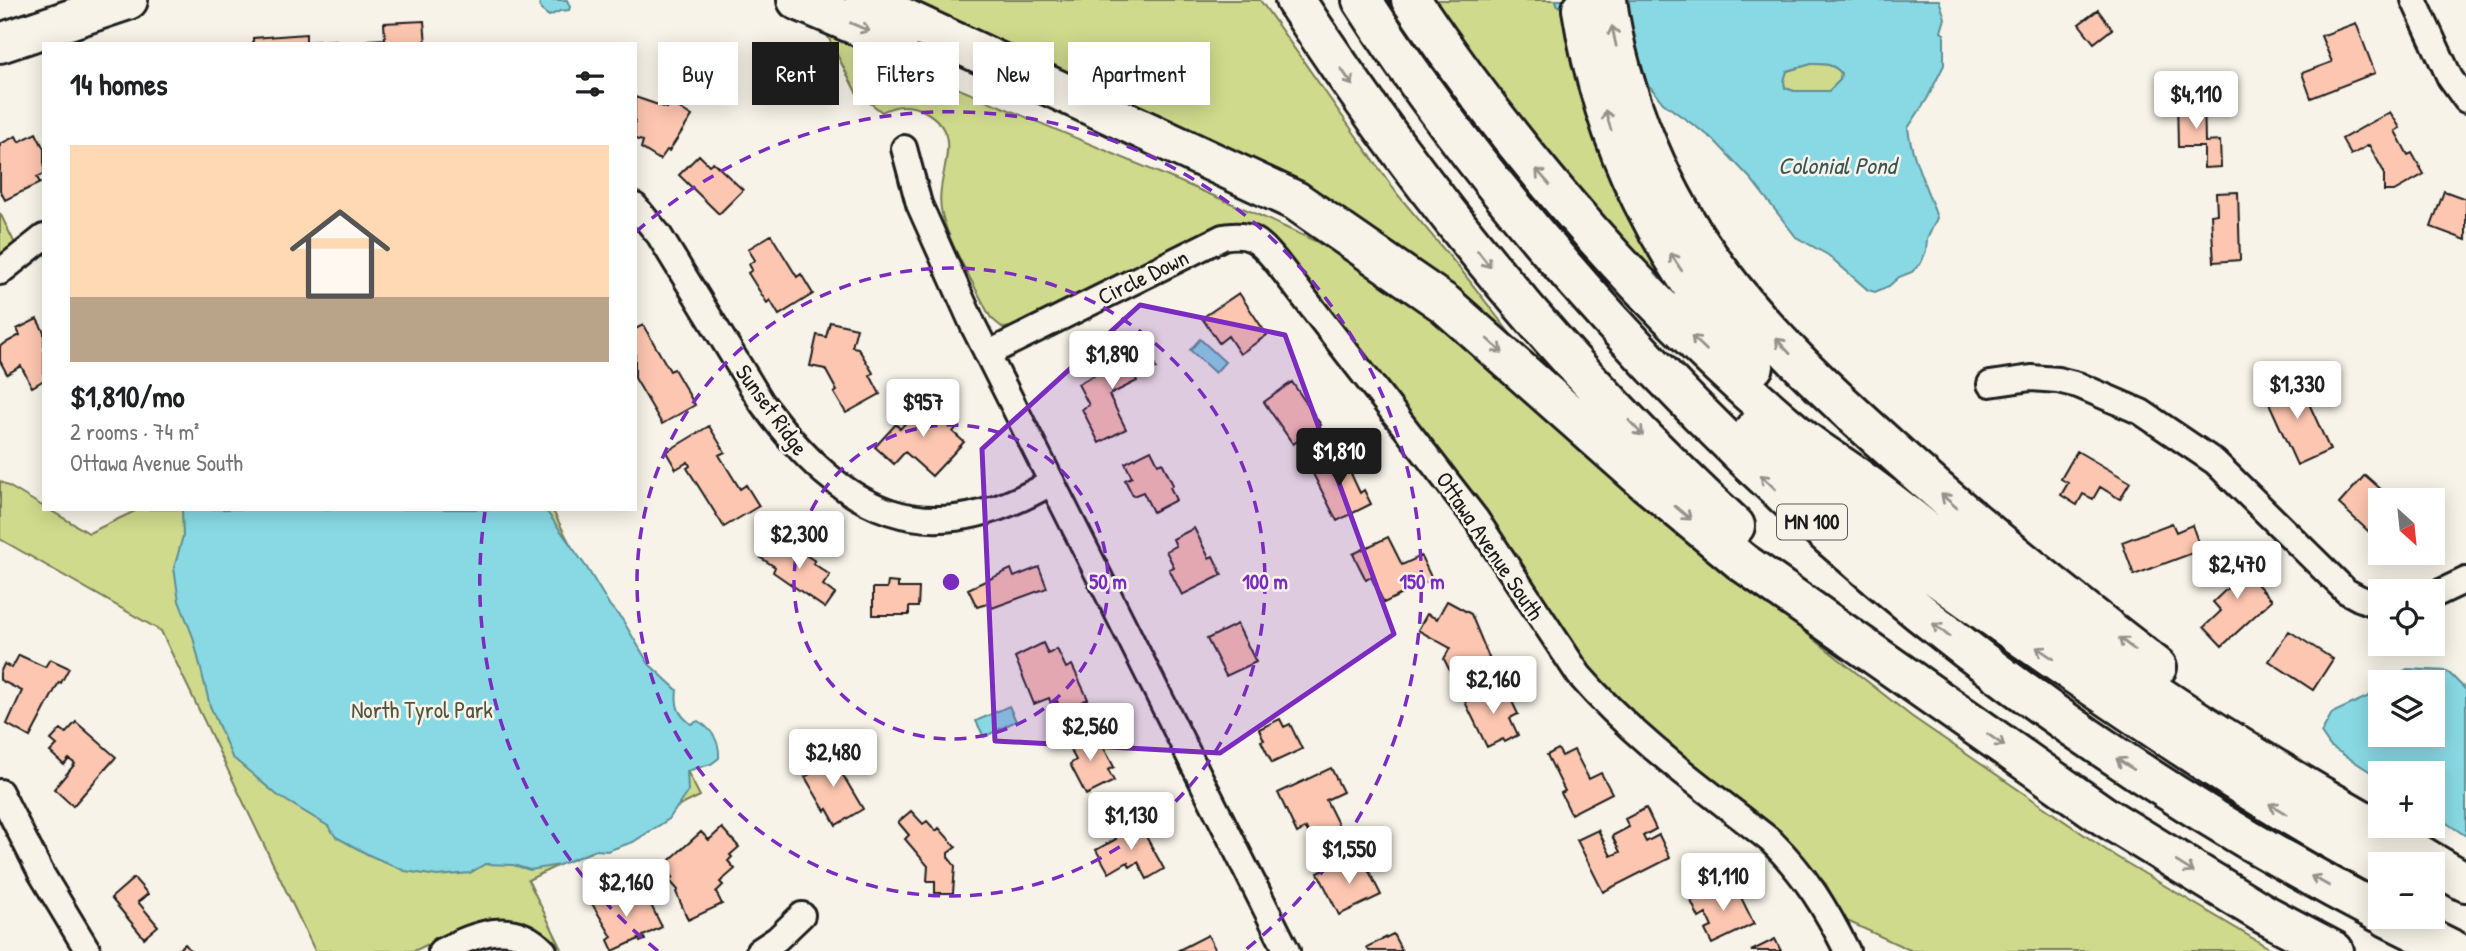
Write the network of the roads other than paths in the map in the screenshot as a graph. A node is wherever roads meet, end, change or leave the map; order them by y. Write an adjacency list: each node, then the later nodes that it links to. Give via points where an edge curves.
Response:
1 (44, 0): 11 (highway)
2 (128, 0): 12 (highway)
3 (797, 0): 19 (highway, one-way to 19)
4 (865, 0): 19 (highway, via 1276,191)
5 (1295, 0): 29 (highway, MN 100, one-way to 29, via 1429,189 1583,373 1786,573)
6 (1362, 0): 21 (highway, MN 100, via 1502,193)
7 (1411, 0): 24 (highway, one-way to 7, via 1807,442 1742,384 1600,242 1535,167)
8 (1581, 0): 15 (highway, one-way to 8, via 1612,134)
9 (1607, 0): 15 (highway, one-way to 9)
10 (2414, 0): 13 (street, via 2450,78)
11 (0, 18)
12 (0, 43)
13 (2466, 100)
14 (904, 148): 22 (street, via 919,204)
15 (1646, 177): 24 (highway, one-way to 15, via 1722,329 1670,253); 31 (highway, one-way to 15, via 2014,556 1834,397 1721,274 1681,212)
16 (637, 208): 25 (street, Sunset Ridge, via 659,235 777,423 812,463 853,495 890,512 948,520 999,509)
17 (1223, 237): 22 (street, Circle Down); 44 (street, Ottawa Avenue South, via 1253,238 1264,247 1476,519 1598,698 1789,859 1812,888)
18 (42, 239): 20 (street)
19 (1363, 245): 29 (highway, one-way to 29, via 1454,311 1741,561)
20 (0, 272)
21 (1626, 337): 32 (highway, one-way to 21, via 2223,775 1959,594 1800,471 1722,402); 36 (highway, MN 100, one-way to 21, via 2266,851 2103,750 1961,647 1781,494)
22 (987, 354): 25 (street)
23 (1990, 384): 28 (street, via 2031,378 2058,380 2141,412 2215,462 2346,591)
24 (1863, 481): 31 (highway, via 2067,635 2276,771)
25 (1052, 482): 43 (street)
26 (2466, 580): 27 (street)
27 (2445, 590)
28 (2368, 601)
29 (1941, 700): 45 (highway, MN 100, one-way to 45, via 2104,816 2241,901)
30 (0, 792): 39 (street)
31 (2357, 817): 33 (highway)
32 (2368, 859)
33 (2466, 882)
34 (2445, 893): 35 (highway)
35 (2466, 900)
36 (2368, 906)
37 (802, 915): 42 (street)
38 (2411, 929): 46 (highway)
39 (88, 951)
40 (441, 951): 41 (street, via 501,931 529,938)
41 (544, 951)
42 (759, 951)
43 (1287, 951)
44 (1846, 951)
45 (2334, 951)
46 (2455, 951)

